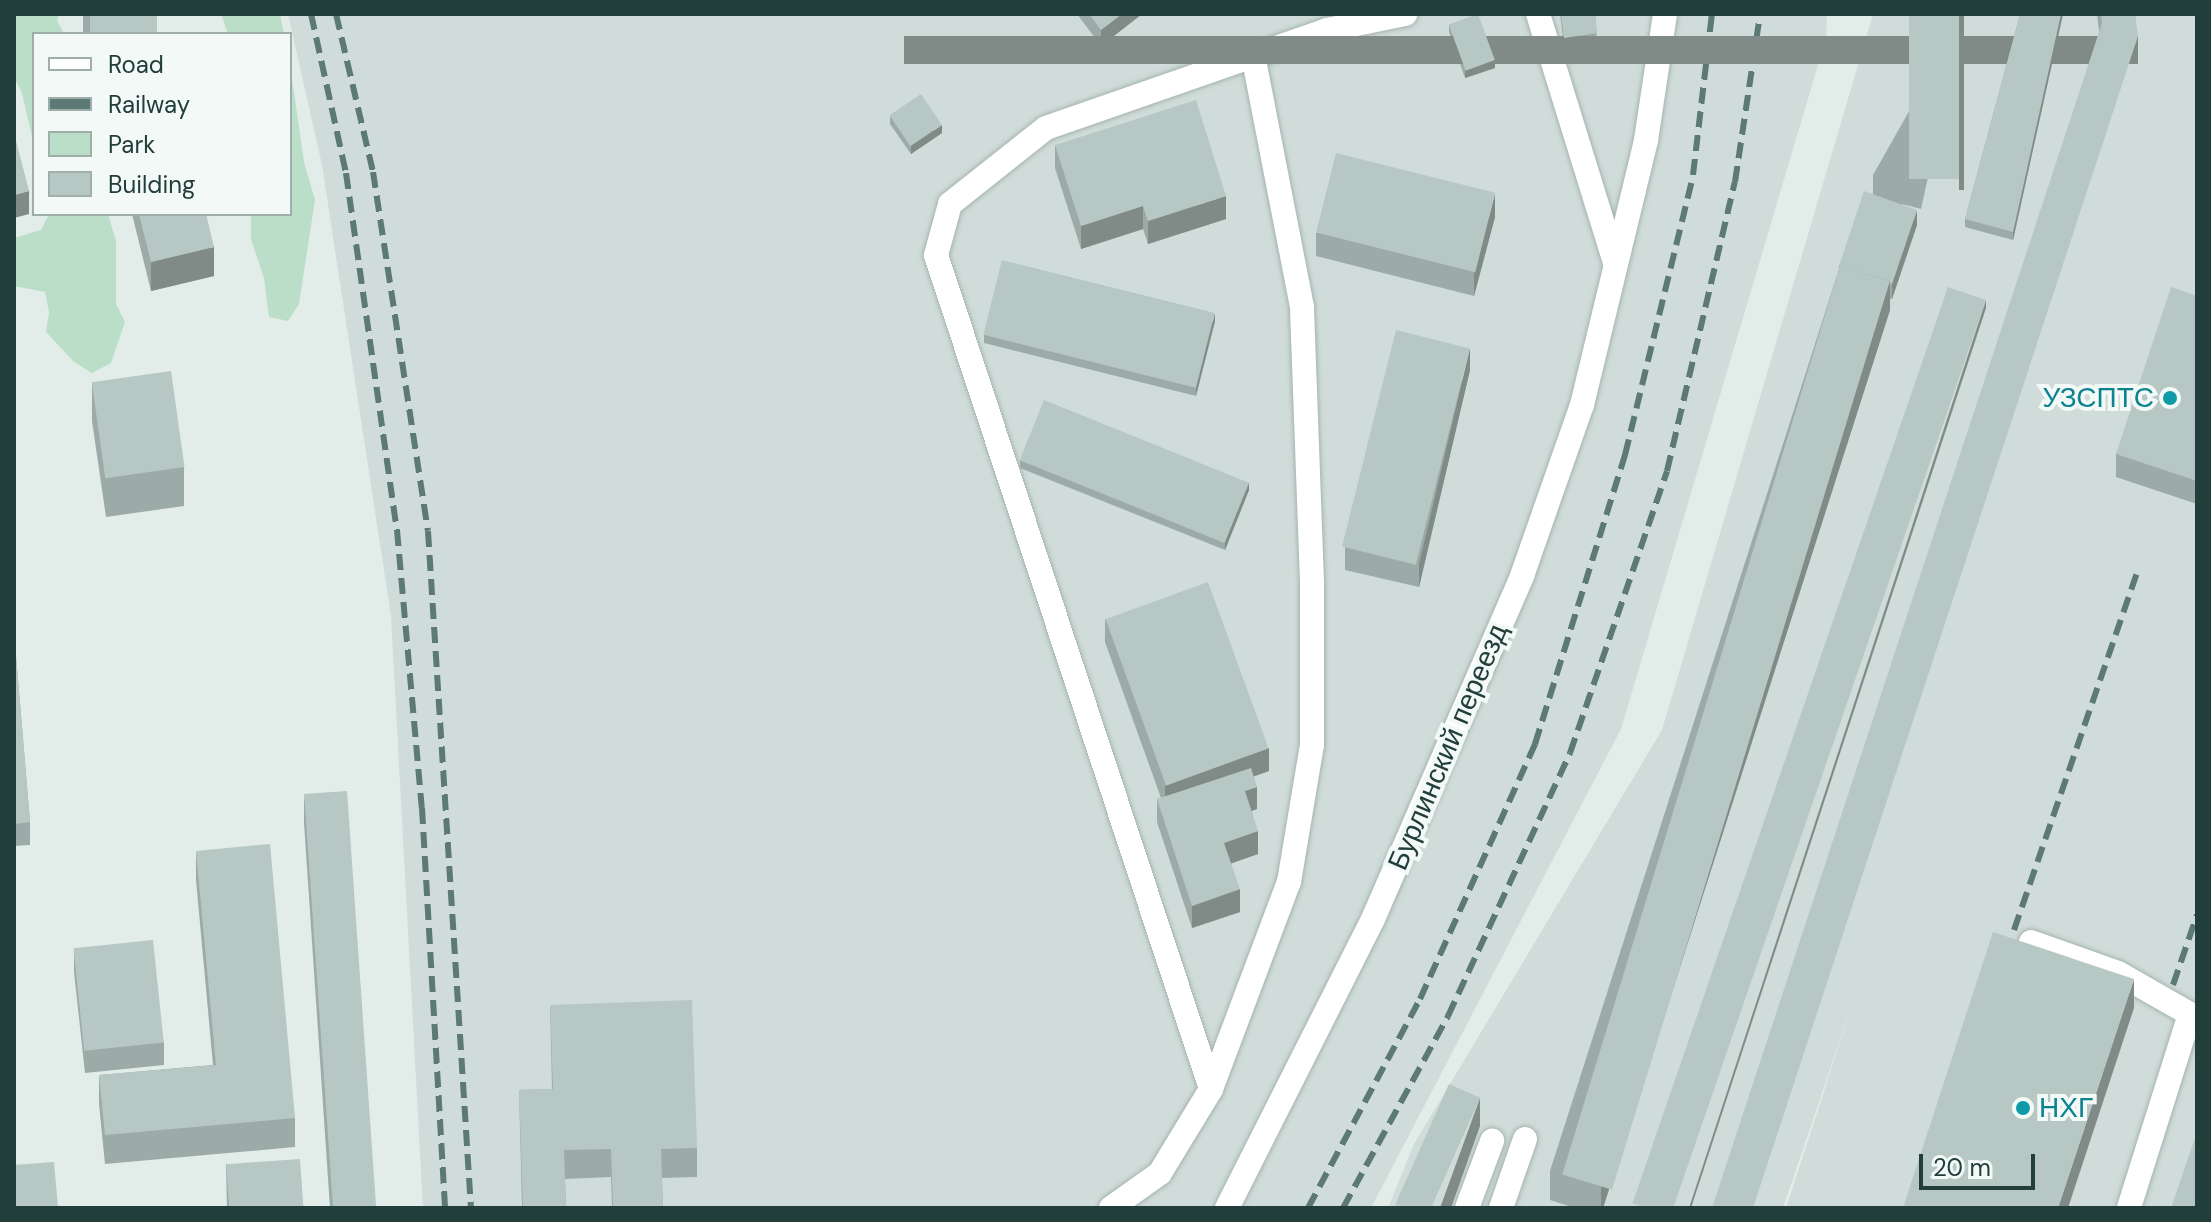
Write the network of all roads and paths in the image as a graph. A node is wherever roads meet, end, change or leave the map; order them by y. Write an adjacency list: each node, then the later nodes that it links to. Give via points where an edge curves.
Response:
1 (1405, 14): 4 (lane, via 1327,30)
2 (1538, 14): 5 (lane)
3 (1665, 14): 5 (lane, Бурлинский переезд, via 1646,140)
4 (1253, 56): 7 (lane, via 1302,307 1312,745 1289,882); 7 (lane, via 1046,128 950,204 936,255)
5 (1616, 265): 11 (lane, Бурлинский переезд, via 1582,405 1522,576 1373,919)
6 (2031, 942): 14 (lane, via 2118,973 2190,1014)
7 (1211, 1089): 10 (lane, via 1160,1173)
8 (1525, 1139): 13 (lane)
9 (1492, 1141): 12 (lane)
10 (1111, 1208)
11 (1227, 1208)
12 (1467, 1208)
13 (1501, 1208)
14 (2129, 1208)

